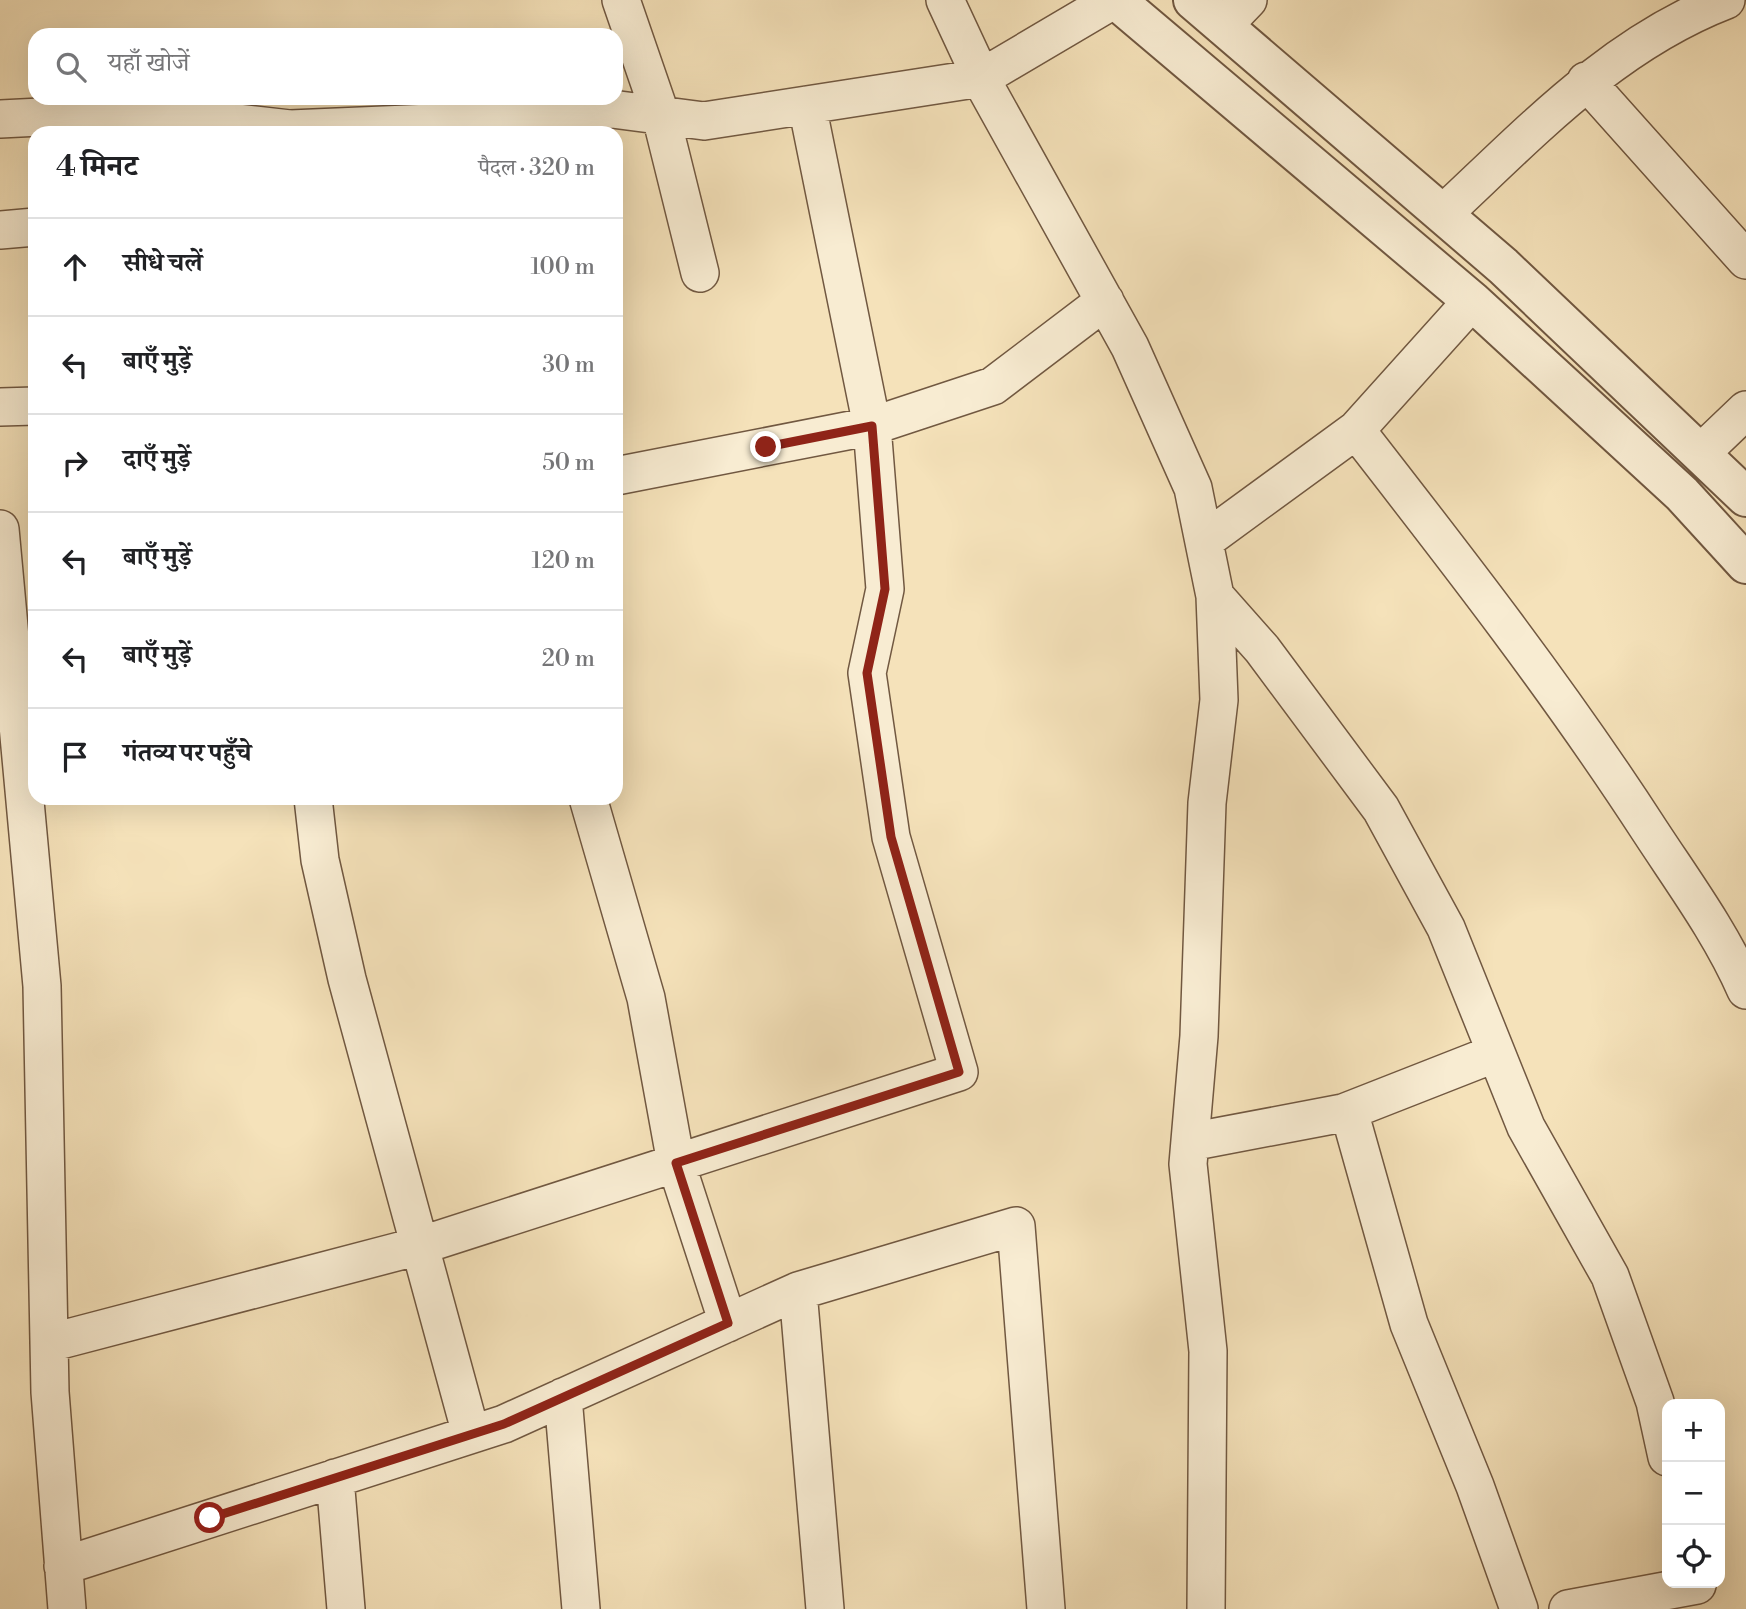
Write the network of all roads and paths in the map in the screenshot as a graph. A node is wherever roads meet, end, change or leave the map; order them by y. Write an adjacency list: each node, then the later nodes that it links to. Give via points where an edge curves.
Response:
1 (621, 0): 10 (street)
2 (946, 0): 7 (street)
3 (1115, 0): 7 (street); 20 (street)
4 (1193, 0): 6 (street)
5 (1726, 0): 8 (street, via 1689,14)
6 (1235, 13): 14 (street)
7 (981, 78): 9 (street); 19 (street)
8 (1586, 81): 14 (street); 17 (street)
9 (807, 105): 10 (street, via 704,121); 24 (street)
10 (661, 116): 13 (street, via 612,109); 18 (street)
11 (0, 119): 12 (street, via 140,112)
12 (251, 126)
13 (379, 126)
14 (1443, 214): 26 (street)
15 (28, 228): 16 (street)
16 (0, 230)
17 (1746, 260)
18 (700, 273)
19 (1105, 301): 24 (street, via 993,386); 30 (street, via 1193,488)
20 (1472, 301): 25 (street); 31 (street, via 1682,494)
21 (28, 406): 22 (street)
22 (0, 407)
23 (1746, 410): 26 (street)
24 (872, 426): 27 (street); 39 (street, via 885,589 867,673 891,837 959,1072)
25 (1356, 430): 30 (street); 35 (street, via 1507,624 1612,773 1731,956)
26 (1702, 452): 28 (street)
27 (623, 475)
28 (1746, 497)
29 (0, 529): 43 (street, via 42,986)
30 (1204, 541): 32 (street)
31 (1746, 564)
32 (1215, 596): 36 (street, via 1262,649 1381,810 1446,928); 38 (street, via 1219,700 1206,803 1199,1036)
33 (314, 805): 40 (street, via 320,860 347,979)
34 (590, 805): 39 (street, via 646,998)
35 (1746, 989)
36 (1496, 1053): 37 (street); 46 (street, via 1526,1127 1610,1276)
37 (1349, 1111): 38 (street); 56 (street, via 1409,1324)
38 (1190, 1142): 55 (street, via 1188,1164 1208,1351)
39 (676, 1163): 40 (street); 42 (street)
40 (419, 1246): 43 (street); 45 (street)
41 (798, 1291): 42 (street); 53 (street); 54 (street, via 1016,1226)
42 (728, 1323): 44 (street)
43 (49, 1343): 48 (street)
44 (563, 1397): 45 (street); 52 (street)
45 (471, 1434): 47 (street)
46 (1662, 1434)
47 (335, 1478): 48 (street); 51 (street)
48 (63, 1566): 50 (street)
49 (1698, 1592): 57 (street)
50 (66, 1609)
51 (346, 1609)
52 (581, 1609)
53 (825, 1609)
54 (1046, 1609)
55 (1206, 1609)
56 (1519, 1609)
57 (1568, 1609)

